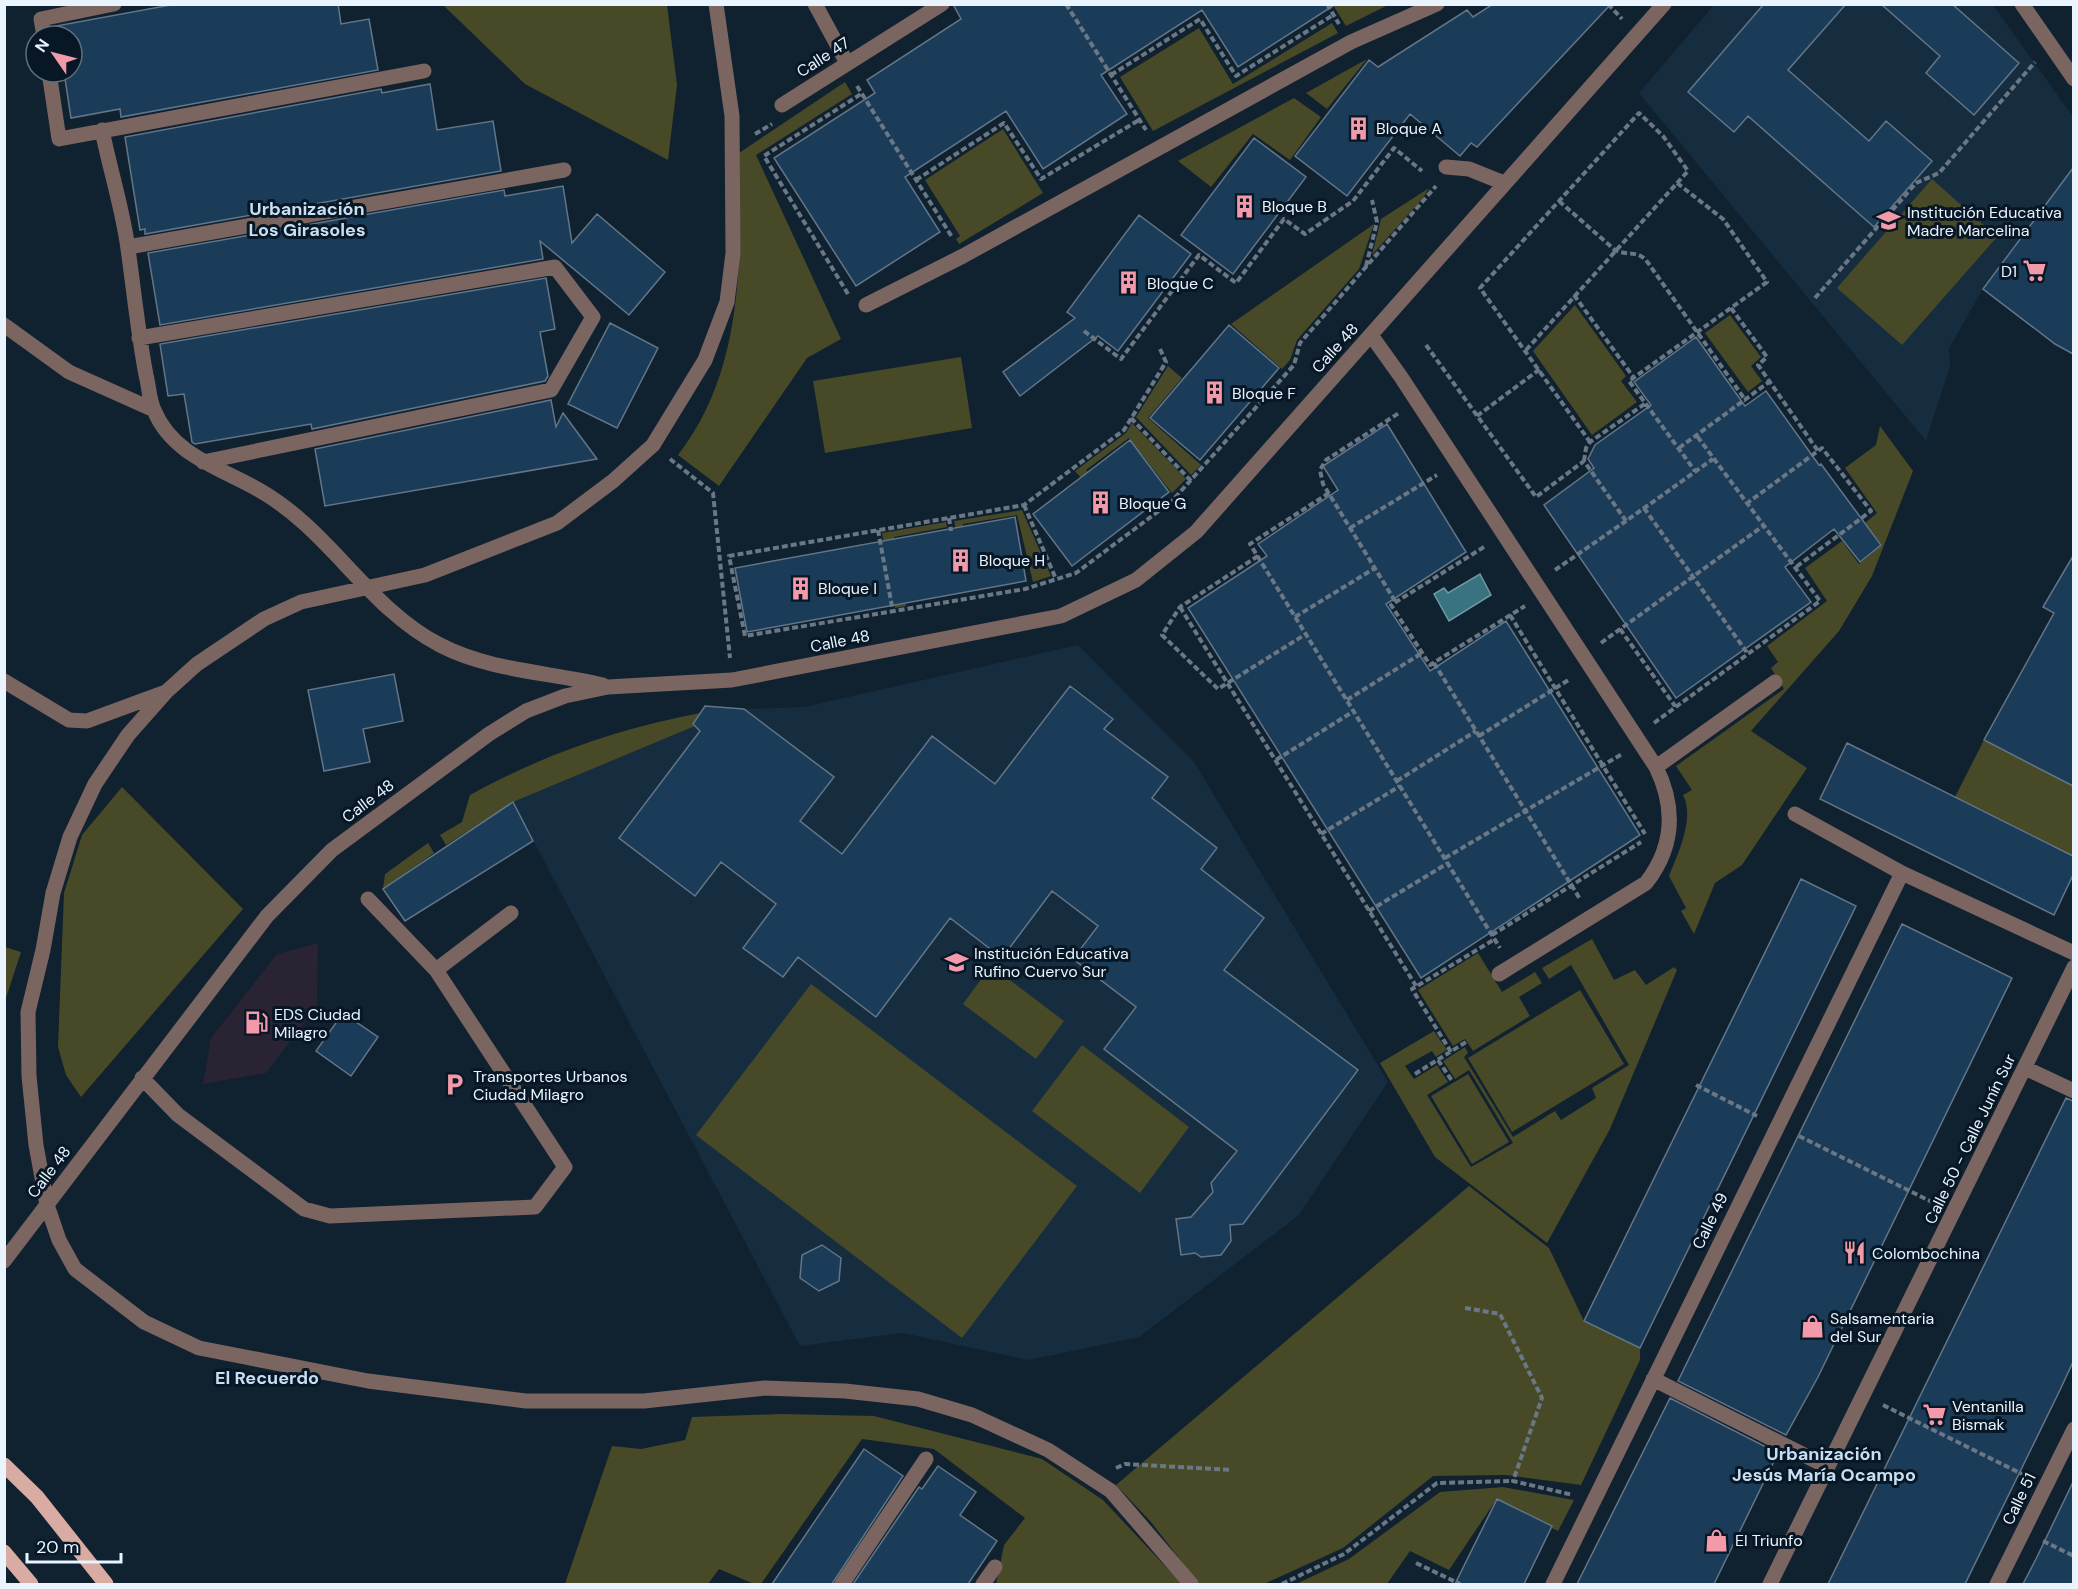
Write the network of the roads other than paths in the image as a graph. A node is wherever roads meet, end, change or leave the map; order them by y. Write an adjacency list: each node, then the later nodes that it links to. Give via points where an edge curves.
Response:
1 (114, 4): 8 (street, via 41,19)
2 (716, 4): 25 (street, via 732,116 733,253 728,302 705,360 654,445 557,523 425,574)
3 (815, 4): 9 (street)
4 (942, 4): 9 (street, Calle 47)
5 (1437, 4): 19 (street, via 1351,42)
6 (1664, 4): 17 (street, Calle 48)
7 (2022, 4): 11 (street)
8 (42, 24)
9 (847, 63): 13 (street, Calle 47)
10 (424, 71): 14 (street)
11 (2073, 79)
12 (51, 84): 14 (street, via 59,139)
13 (782, 105)
14 (102, 130): 18 (street)
15 (1449, 167): 17 (street, via 1469,169)
16 (564, 170): 18 (street)
17 (1504, 183): 21 (street, Calle 48)
18 (128, 246): 22 (street)
19 (867, 305)
20 (4, 325): 23 (street, via 69,372)
21 (1371, 335): 28 (street, Calle 48, via 1196,532 1136,579 1061,616 732,680); 30 (street)
22 (139, 338): 23 (street); 24 (street, via 555,267 593,317 551,390)
23 (154, 410): 24 (street, via 174,442)
24 (203, 462): 25 (street, via 261,491 304,522)
25 (367, 589): 28 (street, via 404,623 441,646 479,661); 29 (street, via 301,602 264,620 230,640)
26 (4, 681): 29 (street, via 69,720 87,721)
27 (1775, 682): 30 (street)
28 (608, 687): 40 (street, Calle 48, via 565,696 526,711 332,850 267,916)
29 (166, 692): 42 (street, via 128,735 95,784 70,837 53,893 44,951 28,1012 33,1122)
30 (1656, 767): 38 (street, via 1671,818 1660,862 1646,884)
31 (1795, 814): 32 (street)
32 (1902, 873): 35 (street); 44 (street, Calle 49)
33 (368, 899): 37 (street)
34 (511, 913): 37 (street)
35 (2073, 953)
36 (2073, 967): 39 (street, Calle 50 - Calle Junín Sur)
37 (436, 970): 40 (street, via 565,1167 535,1207 330,1216 304,1209 178,1115)
38 (1505, 970)
39 (2025, 1068): 41 (street); 48 (street, Calle 50 - Calle Junín Sur)
40 (142, 1078): 42 (street, Calle 48)
41 (2073, 1091)
42 (47, 1205): 43 (street, Calle 48); 55 (street, via 59,1240 75,1269 144,1322 199,1348 368,1381 526,1401 644,1401 765,1388 918,1399 972,1415 1048,1450 1111,1491)
43 (4, 1260)
44 (1653, 1378): 48 (street); 56 (street, Calle 49)
45 (2073, 1429): 58 (street, Calle 51)
46 (926, 1460): 53 (street)
47 (4, 1465): 52 (main road, via 37,1497)
48 (1828, 1467): 57 (street, Calle 50 - Calle Junín Sur)
49 (4, 1552): 51 (main road)
50 (995, 1567): 54 (street)
51 (31, 1584)
52 (106, 1584)
53 (842, 1584)
54 (983, 1584)
55 (1191, 1584)
56 (1553, 1584)
57 (1770, 1584)
58 (1997, 1584)

